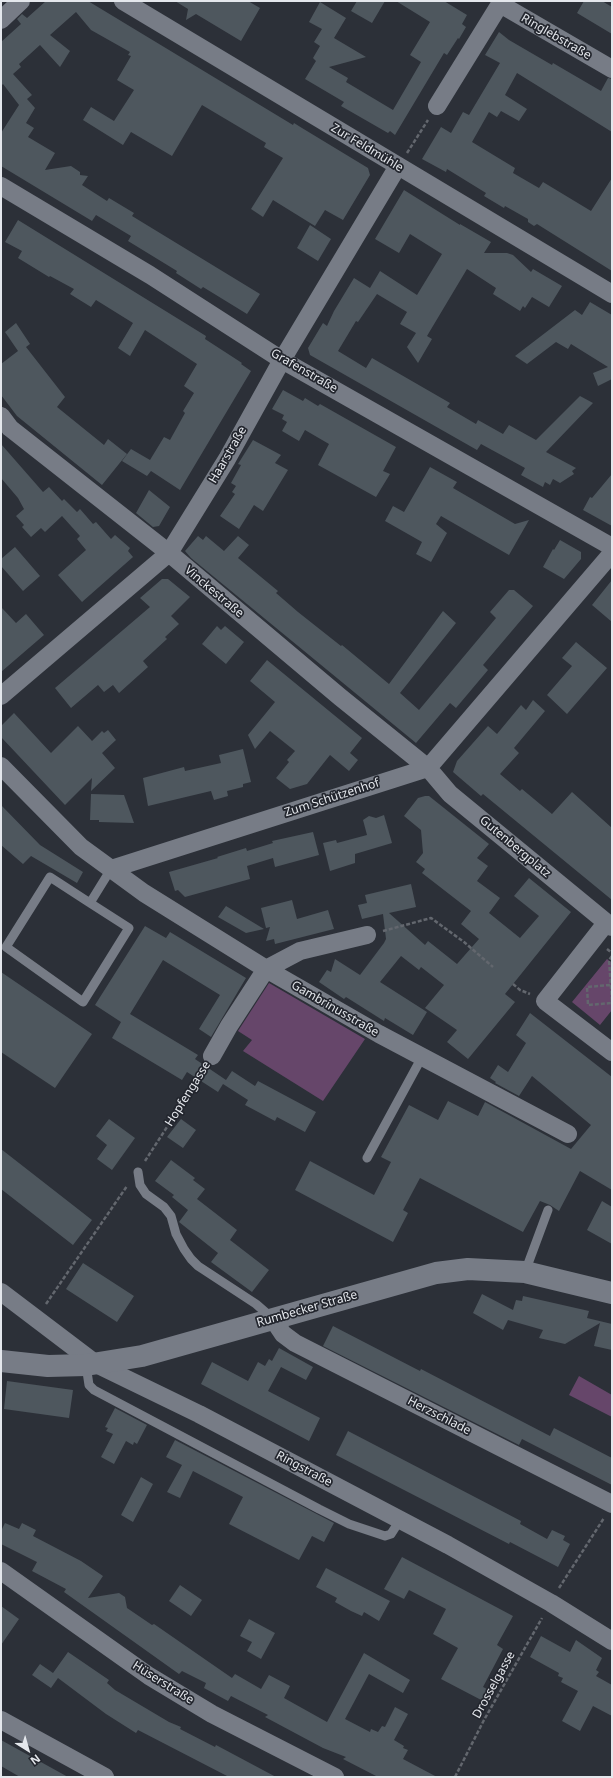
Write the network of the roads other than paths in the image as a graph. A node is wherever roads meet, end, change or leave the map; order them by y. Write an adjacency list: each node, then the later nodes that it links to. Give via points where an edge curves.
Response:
1 (21, 1): 3 (street)
2 (123, 1): 6 (street, Zur Feldmühle)
3 (1, 20)
4 (612, 69): 5 (street, Ringlebstraße, via 500,4)
5 (437, 106)
6 (398, 166): 8 (street, Zur Feldmühle); 9 (street, Haarstraße)
7 (1, 186): 9 (street, Grafenstraße, via 150,275)
8 (612, 294)
9 (282, 360): 11 (street, Grafenstraße); 13 (street, Haarstraße, via 227,459)
10 (1, 416): 13 (street, Vinckestraße, via 10,428)
11 (612, 547)
12 (612, 553): 16 (street)
13 (169, 554): 14 (street, Haarstraße); 16 (street, Vinckestraße, via 340,698)
14 (1, 696)
15 (1, 766): 17 (street, via 81,847)
16 (428, 768): 17 (street, Zum Schützenhof); 19 (street, Gutenbergplatz, via 450,794)
17 (111, 869): 18 (lane); 21 (street, Gambrinusstraße, via 144,893)
18 (90, 903): 18 (lane, via 50,877 6,948 83,1002 129,928)
19 (609, 925): 22 (street, Gutenbergplatz, via 545,1001)
20 (367, 935): 21 (street, Hopfengasse, via 300,951)
21 (266, 969): 23 (street, Hopfengasse); 24 (street, Gambrinusstraße)
22 (612, 1052)
23 (212, 1056)
24 (422, 1057): 25 (street, Gambrinusstraße); 26 (lane)
25 (568, 1134)
26 (367, 1158)
27 (138, 1172): 32 (lane, via 140,1185 146,1194 164,1207 171,1216 184,1249 198,1266 256,1304)
28 (548, 1210): 29 (lane)
29 (525, 1272): 31 (street, Rumbecker Straße); 32 (street, Rumbecker Straße, via 468,1269 436,1273)
30 (1, 1292): 34 (street, Ringstraße)
31 (612, 1293)
32 (274, 1319): 34 (street, Rumbecker Straße, via 142,1356); 35 (street, Herzschlade, via 283,1334 295,1343)
33 (1, 1361): 34 (street, Rumbecker Straße, via 48,1366)
34 (91, 1365): 36 (street, Ringstraße, via 199,1414); 36 (lane, via 89,1385 94,1390 319,1509 349,1524 385,1536 391,1534)
35 (610, 1508)
36 (400, 1520): 38 (street, Ringstraße, via 551,1603)
37 (1, 1571): 41 (street, Hüserstraße, via 149,1676 212,1714)
38 (612, 1641)
39 (1, 1720): 40 (street)
40 (105, 1777)
41 (335, 1777)

